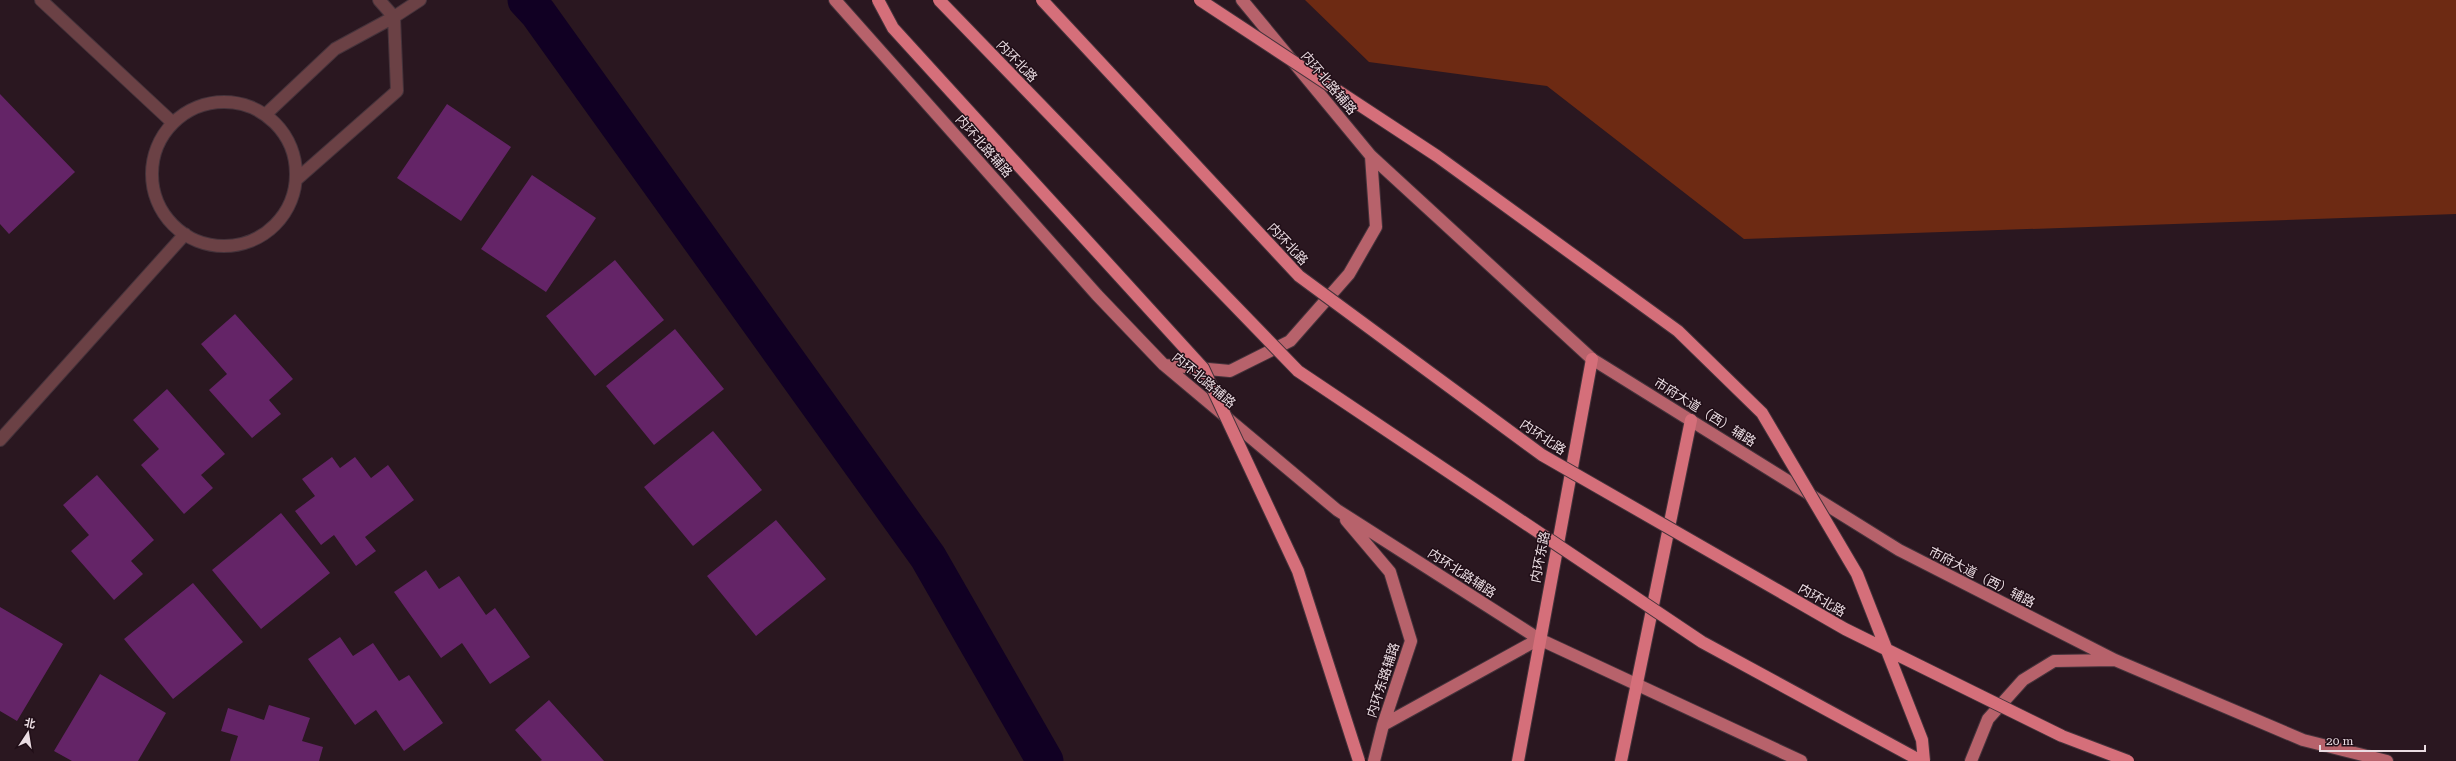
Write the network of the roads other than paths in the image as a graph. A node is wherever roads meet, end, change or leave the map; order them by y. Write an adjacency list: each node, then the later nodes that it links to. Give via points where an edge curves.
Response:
1 (41, 0): 12 (street)
2 (379, 0): 10 (street)
3 (420, 0): 10 (street)
4 (835, 0): 17 (main road, 内环北路辅路, via 1097,294)
5 (878, 0): 26 (highway, bridge, via 894,28 1202,368 1298,571)
6 (939, 0): 31 (highway, 内环北路, bridge, via 1298,371 1702,642)
7 (1042, 0): 33 (highway, 内环北路, bridge, via 1299,276 1542,455 1845,630 2062,736)
8 (1200, 0): 31 (highway, bridge, via 1437,156 1678,331 1762,413 1857,574 1922,740)
9 (1242, 0): 13 (main road, 内环北路辅路)
10 (394, 17): 11 (street, via 335,49); 14 (street, via 397,91)
11 (266, 114): 12 (street, via 243,104 218,102 194,108); 14 (street, via 284,132 294,154)
12 (173, 123): 15 (street, via 160,140 153,160 152,181 157,202 169,220)
13 (1371, 156): 16 (main road, 内环北路辅路); 17 (main road, via 1376,226 1349,274 1290,341 1230,371)
14 (297, 179): 15 (street, via 291,203 277,224 256,239 232,246 208,245)
15 (185, 234): 19 (street)
16 (1592, 359): 18 (main road, 市府大道（西）辅路); 22 (highway, 内环东路)
17 (1164, 365): 21 (main road, 内环北路辅路)
18 (1691, 420): 23 (main road, 市府大道（西）辅路, via 1900,550); 24 (highway)
19 (5, 428): 20 (street)
20 (0, 440)
21 (1337, 510): 22 (main road, 内环北路辅路); 25 (main road, 内环东路辅路, via 1390,572 1411,641)
22 (1539, 639): 24 (main road, 内环北路辅路); 25 (main road); 28 (highway, 内环东路)
23 (2115, 660): 32 (main road, via 2054,662 2023,680 1988,719); 34 (main road, 市府大道（西）辅路, via 2303,740)
24 (1636, 684): 29 (highway); 30 (main road)
25 (1383, 725): 27 (main road, 内环东路辅路)
26 (1359, 761)
27 (1374, 761)
28 (1518, 761)
29 (1621, 761)
30 (1801, 761)
31 (1923, 761)
32 (1971, 761)
33 (2128, 761)
34 (2387, 761)

